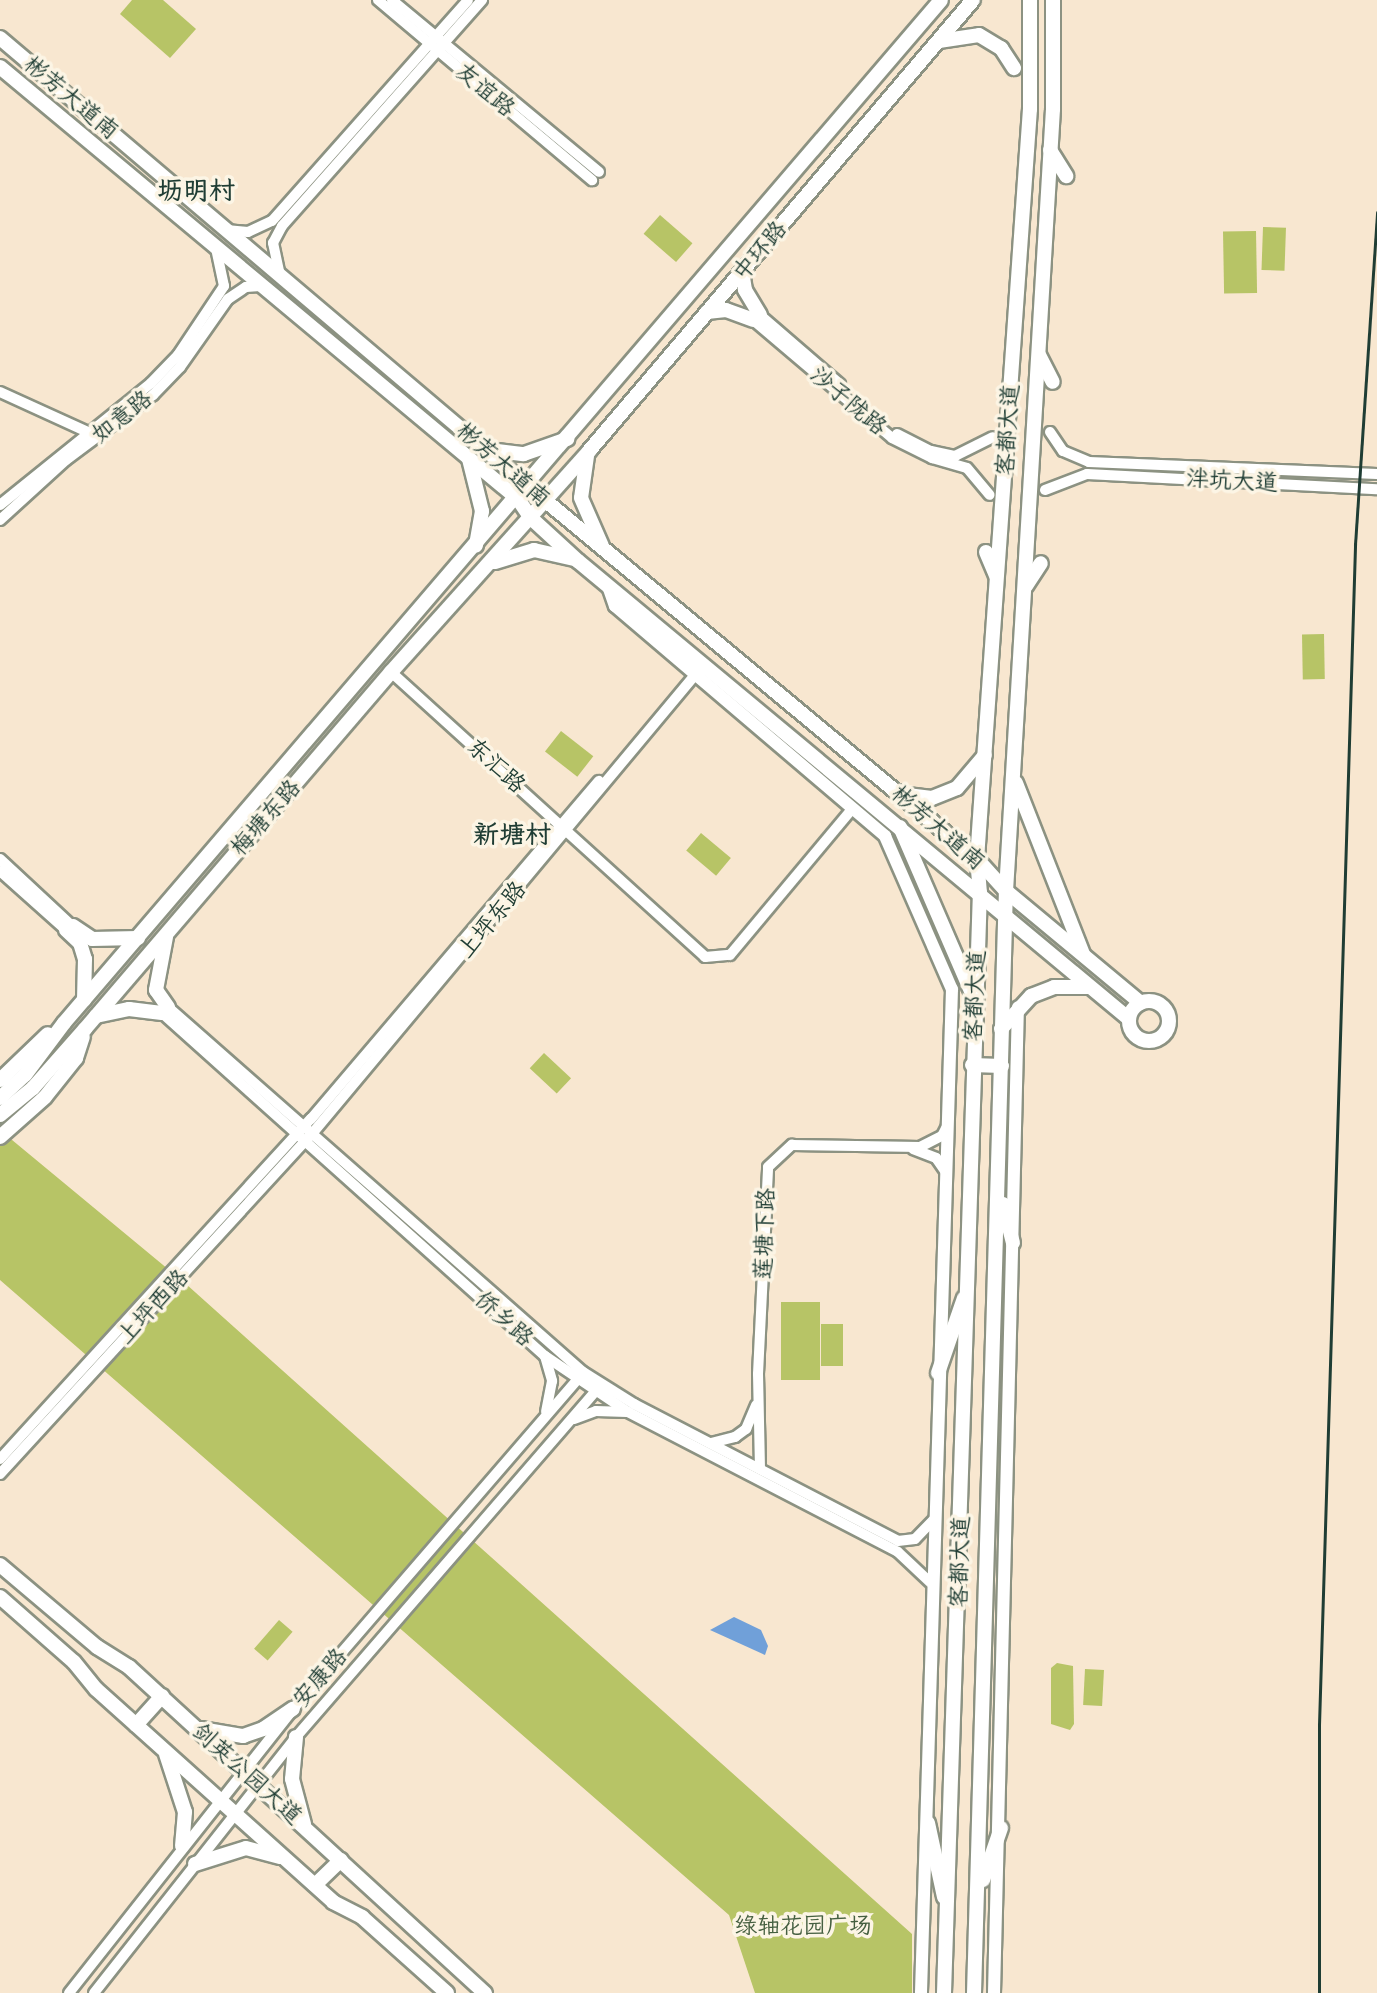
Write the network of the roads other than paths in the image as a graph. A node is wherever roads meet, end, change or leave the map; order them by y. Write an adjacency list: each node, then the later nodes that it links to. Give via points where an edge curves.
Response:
1 (378, 0): 11 (street, 友谊路)
2 (392, 0): 11 (street, 友谊路)
3 (468, 0): 11 (street)
4 (482, 0): 11 (street)
5 (941, 0): 33 (main road, 中环路)
6 (973, 0): 10 (main road, 中环路)
7 (1031, 0): 13 (main road, 客都大道)
8 (1054, 0): 12 (main road, 客都大道)
9 (0, 38): 19 (main road, 彬芳大道南)
10 (938, 42): 14 (main road, via 979,35 1001,48); 21 (main road, 中环路)
11 (437, 44): 17 (street, 友谊路); 19 (street, via 272,221 248,232); 22 (street, via 282,226 274,243 274,262)
12 (1053, 64): 13 (main road); 16 (main road, 客都大道)
13 (1030, 65): 55 (main road, 客都大道)
14 (1014, 68)
15 (2, 71): 20 (main road, 彬芳大道南)
16 (1050, 150): 18 (main road); 27 (main road, 客都大道)
17 (595, 176)
18 (1066, 176)
19 (226, 230): 22 (main road, 彬芳大道南)
20 (216, 249): 23 (main road, 彬芳大道南); 24 (street, via 224,272)
21 (742, 271): 25 (main road, 中环路); 26 (main road)
22 (283, 278): 34 (main road, 彬芳大道南)
23 (260, 286): 24 (street); 36 (main road, 彬芳大道南)
24 (224, 297): 31 (street, 如意路, via 180,367 153,395)
25 (707, 312): 26 (main road, via 726,310); 35 (main road, 中环路)
26 (756, 318): 37 (street, 沙子陇路, via 892,438)
27 (1038, 354): 28 (main road); 56 (main road, 客都大道)
28 (1053, 382)
29 (0, 392): 31 (street)
30 (1050, 432): 38 (street, via 1063,451)
31 (93, 435): 46 (street, 如意路); 48 (street, 如意路)
32 (993, 437): 37 (street)
33 (569, 439): 34 (main road, via 524,454); 40 (main road, 中环路)
34 (485, 449): 40 (main road, 彬芳大道南)
35 (589, 451): 45 (main road, 中环路); 50 (main road, via 581,498)
36 (469, 458): 44 (main road, 彬芳大道南); 49 (main road, via 482,511)
37 (955, 460): 43 (street, 沙子陇路, via 983,481)
38 (1088, 468): 39 (street, 泮坑大道); 41 (street, 泮坑大道); 42 (street)
39 (1377, 474)
40 (528, 486): 44 (main road, 中环路); 45 (main road, 彬芳大道南)
41 (1377, 489)
42 (1045, 490)
43 (990, 495)
44 (518, 499): 47 (main road, 彬芳大道南); 49 (main road, 梅塘东路)
45 (545, 501): 47 (main road, 中环路); 50 (main road, 彬芳大道南)
46 (0, 505)
47 (531, 518): 52 (main road, 彬芳大道南); 53 (main road, 梅塘东路)
48 (0, 520)
49 (475, 548): 75 (main road, 梅塘东路)
50 (603, 549): 63 (main road, 彬芳大道南)
51 (986, 552): 55 (main road)
52 (578, 561): 53 (main road, via 534,550); 57 (main road, 彬芳大道南)
53 (492, 563): 58 (main road, 梅塘东路)
54 (1041, 563): 56 (main road)
55 (998, 579): 59 (main road, 客都大道)
56 (1025, 587): 60 (main road, 客都大道)
57 (697, 668): 64 (main road); 65 (main road, 彬芳大道南); 66 (street, 上坪东路)
58 (391, 671): 66 (street, 东汇路); 74 (main road, 梅塘东路)
59 (988, 713): 60 (main road); 61 (main road, 客都大道)
60 (1014, 716): 62 (main road, 客都大道)
61 (986, 754): 63 (main road, via 957,788 932,798); 68 (main road, 客都大道)
62 (1014, 779): 70 (main road, 客都大道); 76 (main road)
63 (899, 794): 68 (main road, 彬芳大道南)
64 (852, 808): 66 (street, 东汇路, via 730,954 705,957); 93 (main road, via 892,846 948,972 953,1003)
65 (900, 827): 71 (main road, 彬芳大道南); 79 (main road)
66 (564, 828): 94 (street, 上坪东路)
67 (0, 859): 73 (street)
68 (977, 859): 70 (main road, 彬芳大道南); 71 (main road, 客都大道)
69 (0, 871): 73 (street)
70 (1006, 891): 72 (main road, 客都大道); 76 (main road, 彬芳大道南)
71 (980, 893): 72 (main road, 彬芳大道南); 79 (main road, 客都大道)
72 (1006, 915): 77 (main road, 彬芳大道南); 86 (main road, 客都大道)
73 (69, 928): 75 (main road, via 92,939); 78 (main road, via 85,959)
74 (166, 935): 82 (main road, via 156,990); 83 (main road, 梅塘东路)
75 (138, 938): 78 (main road, 梅塘东路)
76 (1083, 954): 80 (main road, 彬芳大道南)
77 (1089, 987): 81 (main road, via 1054,988); 84 (main road, 彬芳大道南)
78 (84, 1000): 85 (main road, 梅塘东路)
79 (974, 1000): 88 (main road, 客都大道)
80 (1141, 1003): 84 (main road); 84 (main road, via 1156,1003 1165,1009 1169,1024 1165,1034 1157,1040 1141,1040 1130,1029)
81 (1018, 1006): 86 (main road); 99 (main road)
82 (165, 1010): 83 (main road, via 129,1009); 94 (street, 侨乡路)
83 (96, 1016): 87 (main road, 梅塘东路)
84 (1129, 1019)
85 (64, 1023): 90 (main road); 91 (main road, 梅塘东路, via 25,1075)
86 (1001, 1028): 89 (main road, 客都大道)
87 (85, 1029): 92 (main road, 梅塘东路, via 33,1087); 95 (main road, via 76,1058 45,1097)
88 (972, 1065): 89 (main road); 100 (main road, 客都大道)
89 (1002, 1066): 98 (main road, 客都大道)
90 (0, 1080)
91 (0, 1098)
92 (0, 1115)
93 (946, 1128): 96 (street, via 932,1143); 97 (main road)
94 (304, 1134): 101 (street, 侨乡路); 103 (street, 侨乡路); 112 (street, 上坪西路); 114 (street, 上坪西路)
95 (0, 1138)
96 (900, 1148): 97 (street, via 928,1153); 105 (street, 莲塘下路, via 792,1145 768,1167)
97 (946, 1171): 102 (main road)
98 (999, 1186): 99 (main road); 138 (main road, 客都大道)
99 (1013, 1243): 132 (main road)
100 (969, 1284): 102 (main road); 139 (main road, 客都大道)
101 (545, 1356): 103 (street, 侨乡路); 107 (street, via 552,1381)
102 (939, 1373): 115 (main road)
103 (580, 1376): 104 (street, 侨乡路); 107 (street, 安康路)
104 (599, 1387): 106 (street, 侨乡路); 108 (street, 安康路); 111 (street, 侨乡路)
105 (758, 1399): 111 (street, via 746,1429); 113 (street, 莲塘下路)
106 (628, 1412): 108 (street, via 596,1411); 116 (street, 侨乡路)
107 (545, 1416): 109 (street, 安康路)
108 (569, 1422): 110 (street, 安康路)
109 (536, 1426): 110 (street); 121 (street, 安康路)
110 (552, 1440): 124 (street, 安康路)
111 (711, 1444): 113 (street, 侨乡路)
112 (0, 1459)
113 (760, 1469): 116 (street, 侨乡路)
114 (0, 1474)
115 (935, 1518): 116 (street, via 915,1539); 118 (main road)
116 (898, 1546): 118 (street)
117 (0, 1565): 120 (main road, 剑英公园大道)
118 (930, 1582): 130 (main road)
119 (0, 1597): 122 (main road, 剑英公园大道)
120 (162, 1696): 122 (main road); 123 (main road, 剑英公园大道)
121 (293, 1709): 123 (main road, via 243,1736); 126 (street, 安康路)
122 (136, 1725): 125 (main road, 剑英公园大道)
123 (198, 1729): 126 (main road, 剑英公园大道)
124 (296, 1737): 127 (street, 安康路); 131 (main road, via 292,1779)
125 (164, 1749): 128 (main road, 剑英公园大道); 133 (main road, via 182,1797)
126 (244, 1770): 127 (main road, 剑英公园大道); 128 (street, 安康路)
127 (258, 1784): 129 (street, 安康路); 131 (main road, 剑英公园大道)
128 (220, 1800): 129 (main road, 剑英公园大道); 133 (street, 安康路)
129 (235, 1813): 134 (main road, 剑英公园大道); 136 (street, 安康路)
130 (928, 1824): 139 (main road); 146 (main road)
131 (304, 1826): 135 (main road, 剑英公园大道)
132 (1001, 1828): 138 (main road); 148 (main road)
133 (182, 1846): 142 (street, 安康路)
134 (287, 1860): 136 (main road, via 246,1848); 137 (main road, 剑英公园大道)
135 (341, 1860): 137 (main road); 145 (main road, 剑英公园大道)
136 (195, 1864): 143 (street, 安康路)
137 (315, 1885): 144 (main road, 剑英公园大道, via 362,1917)
138 (978, 1894): 141 (main road, 客都大道)
139 (949, 1918): 140 (main road, 客都大道)
140 (945, 1988): 147 (main road)
141 (972, 1992)
142 (69, 1993)
143 (94, 1993)
144 (447, 1993)
145 (485, 1993)
146 (920, 1993)
147 (956, 1993)
148 (994, 1993)

